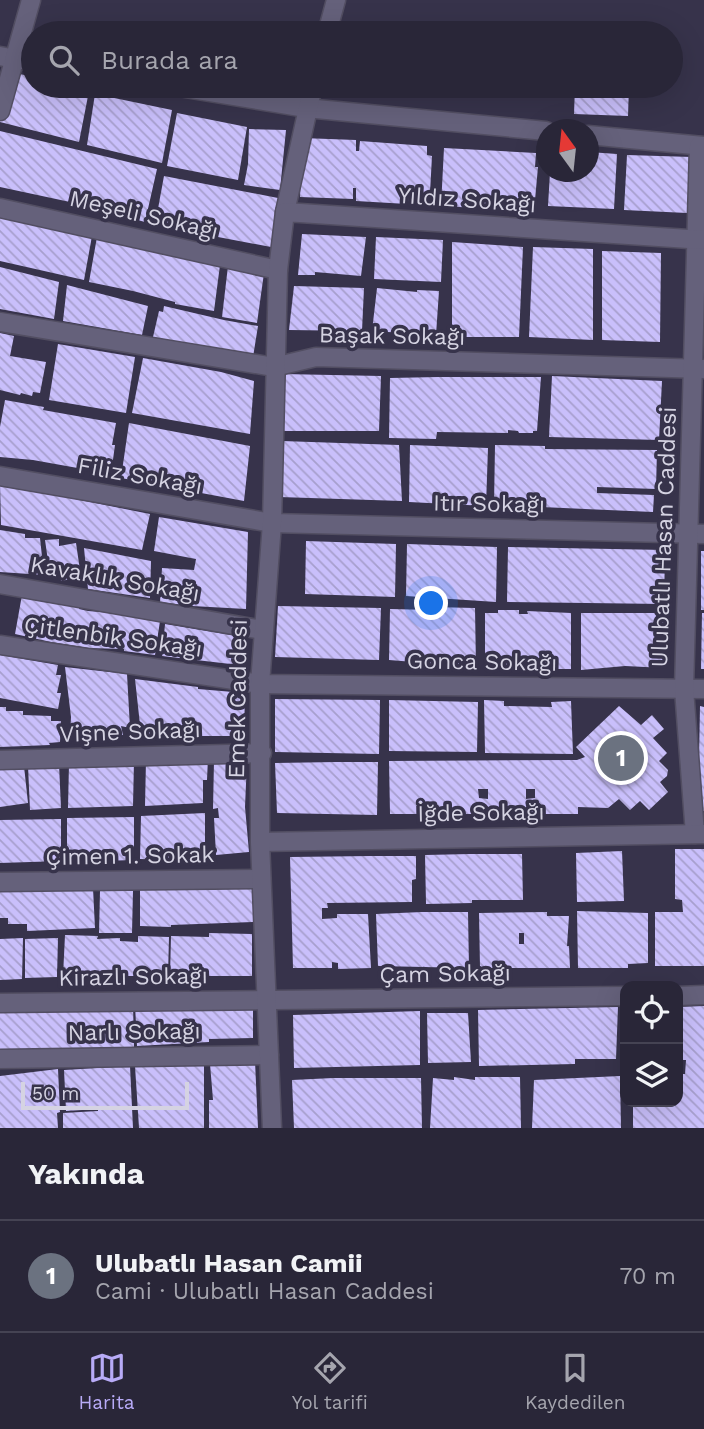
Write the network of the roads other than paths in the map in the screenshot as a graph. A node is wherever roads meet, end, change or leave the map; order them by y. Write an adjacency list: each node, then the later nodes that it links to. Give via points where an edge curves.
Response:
1 (31, 0): 3 (street)
2 (336, 0): 4 (street)
3 (22, 21)
4 (330, 21)
5 (21, 24): 6 (street)
6 (7, 57): 10 (street)
7 (246, 98): 9 (street)
8 (309, 98): 9 (street)
9 (306, 108): 11 (street); 15 (street)
10 (0, 111)
11 (536, 130)
12 (599, 136): 13 (street)
13 (701, 146): 16 (street, Ulubatlı Hasan Caddesi)
14 (0, 208): 17 (street, Meşeli Sokağı)
15 (285, 212): 16 (street, Yıldız Sokağı); 17 (street)
16 (700, 240): 20 (street, Ulubatlı Hasan Caddesi)
17 (278, 270): 19 (street, Emek Caddesi)
18 (0, 322): 19 (street, Başak Sokağı)
19 (274, 367): 20 (street, Başak Sokağı, via 316,357); 22 (street, Emek Caddesi)
20 (699, 369): 23 (street, Ulubatlı Hasan Caddesi)
21 (0, 476): 22 (street, Filiz Sokağı)
22 (272, 523): 23 (street, Itır Sokağı); 25 (street, Emek Caddesi)
23 (696, 534): 28 (street, Ulubatlı Hasan Caddesi)
24 (0, 584): 25 (street, Kavaklık Sokağı)
25 (263, 630): 27 (street, Emek Caddesi)
26 (0, 645): 27 (street, Çitlenbik Sokağı)
27 (260, 684): 28 (street, Gonca Sokağı); 30 (street, Emek Caddesi)
28 (684, 688): 29 (street, Gonca Sokağı); 32 (street, Ulubatlı Hasan Caddesi)
29 (704, 689)
30 (262, 753): 31 (street, Vişne Sokağı); 33 (street, Emek Caddesi)
31 (0, 760)
32 (700, 834): 33 (street, İğde Sokağı)
33 (260, 842): 34 (street, Emek Caddesi)
34 (261, 879): 35 (street, Çimen 1. Sokak); 39 (street, Emek Caddesi)
35 (0, 882)
36 (704, 995): 38 (street)
37 (620, 996): 39 (street, Çam Sokağı)
38 (683, 996)
39 (266, 1000): 40 (street, Kirazlı Sokağı); 41 (street, Emek Caddesi)
40 (0, 1003)
41 (268, 1055): 42 (street, Narlı Sokağı); 43 (street, Emek Caddesi)
42 (0, 1059)
43 (272, 1128)

